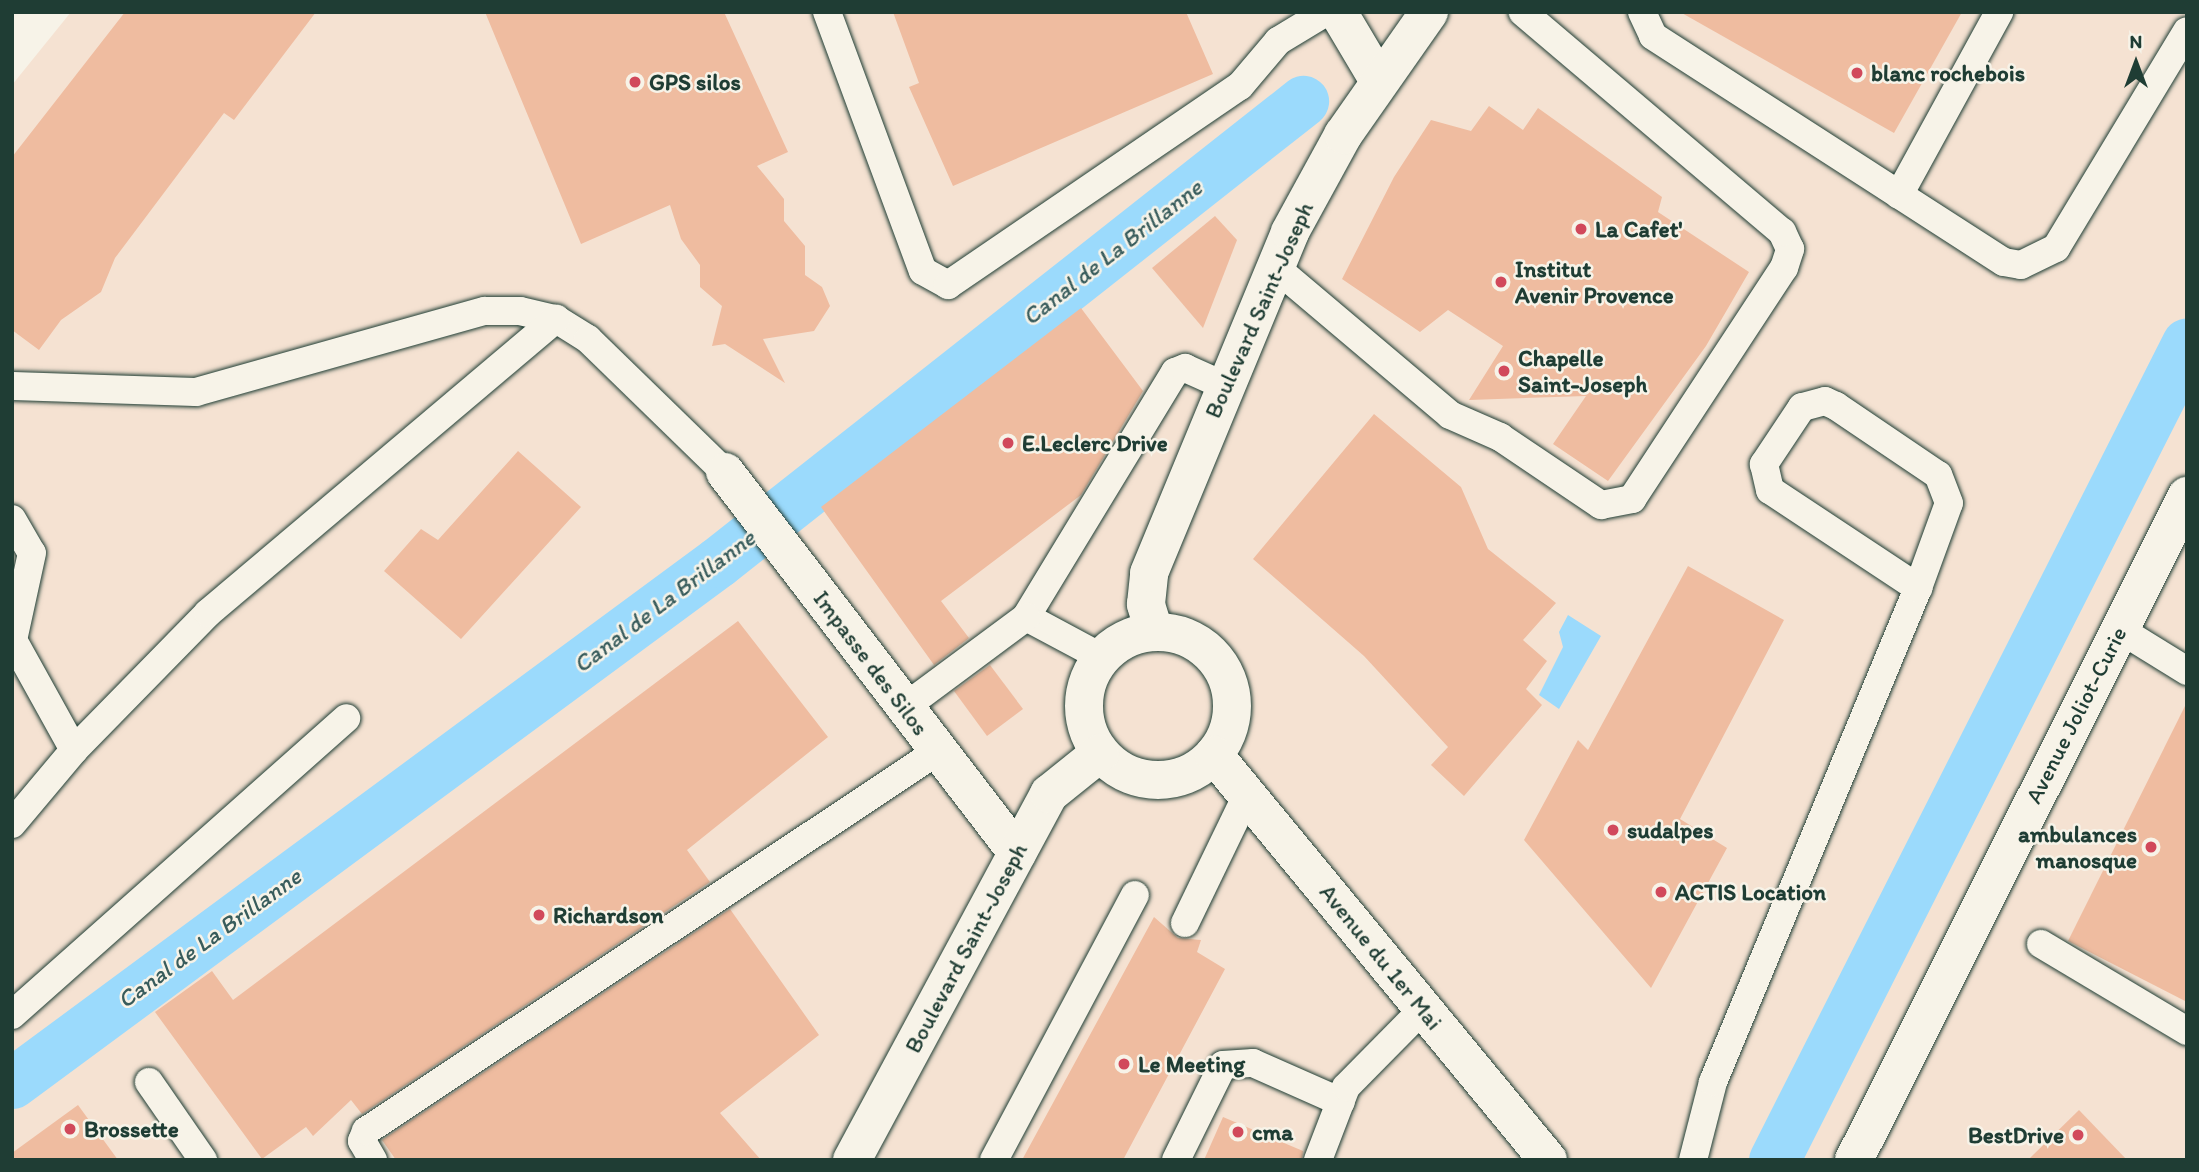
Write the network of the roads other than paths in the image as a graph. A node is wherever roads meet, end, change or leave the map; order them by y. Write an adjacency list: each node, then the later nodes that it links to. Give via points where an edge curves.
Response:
1 (1326, 12): 7 (lane, via 1278,41 1240,86 948,285 923,271)
2 (1338, 12): 9 (street)
3 (1429, 12): 9 (street, Boulevard Saint-Joseph)
4 (1523, 12): 11 (lane, via 1782,232 1790,248 1784,268 1632,499 1601,505 1500,437 1450,415)
5 (1642, 12): 10 (lane, via 1653,36)
6 (1998, 12): 10 (lane)
7 (833, 14)
8 (2187, 31): 10 (lane, via 2056,248 2039,261 2004,262)
9 (1380, 81): 11 (street, Boulevard Saint-Joseph, via 1317,180)
10 (1899, 195)
11 (1275, 267): 14 (street, Boulevard Saint-Joseph)
12 (556, 319): 13 (lane, via 485,311 196,392); 15 (lane, via 588,339); 26 (lane, via 208,612)
13 (12, 386)
14 (1225, 386): 19 (lane, via 1185,368 1175,372); 21 (street, Boulevard Saint-Joseph, via 1149,573 1146,604)
15 (725, 472): 24 (street, Impasse des Silos)
16 (2187, 496): 20 (street, Avenue Joliot-Curie)
17 (12, 519): 26 (lane, via 32,553 13,640)
18 (1918, 588): 18 (lane, via 1770,490 1764,464 1802,407 1825,401 1836,406 1946,484 1949,503); 48 (lane, via 1713,1082)
19 (1026, 617): 22 (lane); 24 (lane)
20 (2119, 629): 23 (lane); 49 (street, Avenue Joliot-Curie)
21 (1154, 631): 22 (street, via 1126,640); 29 (street, via 1196,642 1226,674 1232,716)
22 (1101, 657): 28 (street, via 1084,694 1089,735)
23 (2187, 671)
24 (905, 707): 27 (street, Impasse des Silos)
25 (346, 718): 37 (lane)
26 (74, 750): 31 (lane)
27 (938, 751): 32 (street, Impasse des Silos); 43 (lane, via 366,1131 363,1146)
28 (1100, 753): 29 (street, via 1135,777 1157,780 1178,778); 32 (street, Boulevard Saint-Joseph, via 1056,784)
29 (1214, 755): 30 (street, Avenue du 1er Mai)
30 (1247, 795): 34 (lane); 36 (street, Avenue du 1er Mai)
31 (12, 824)
32 (1017, 853): 41 (street, Boulevard Saint-Joseph)
33 (1135, 895): 44 (lane)
34 (1185, 923)
35 (2041, 944): 38 (lane)
36 (1423, 1009): 40 (lane, via 1361,1065); 47 (street, Avenue du 1er Mai)
37 (12, 1015)
38 (2187, 1031)
39 (149, 1082): 42 (lane)
40 (1340, 1102): 45 (lane, via 1253,1063 1223,1065); 46 (lane)
41 (858, 1157)
42 (203, 1160)
43 (373, 1160)
44 (994, 1160)
45 (1176, 1160)
46 (1318, 1160)
47 (1548, 1160)
48 (1693, 1160)
49 (1854, 1160)

